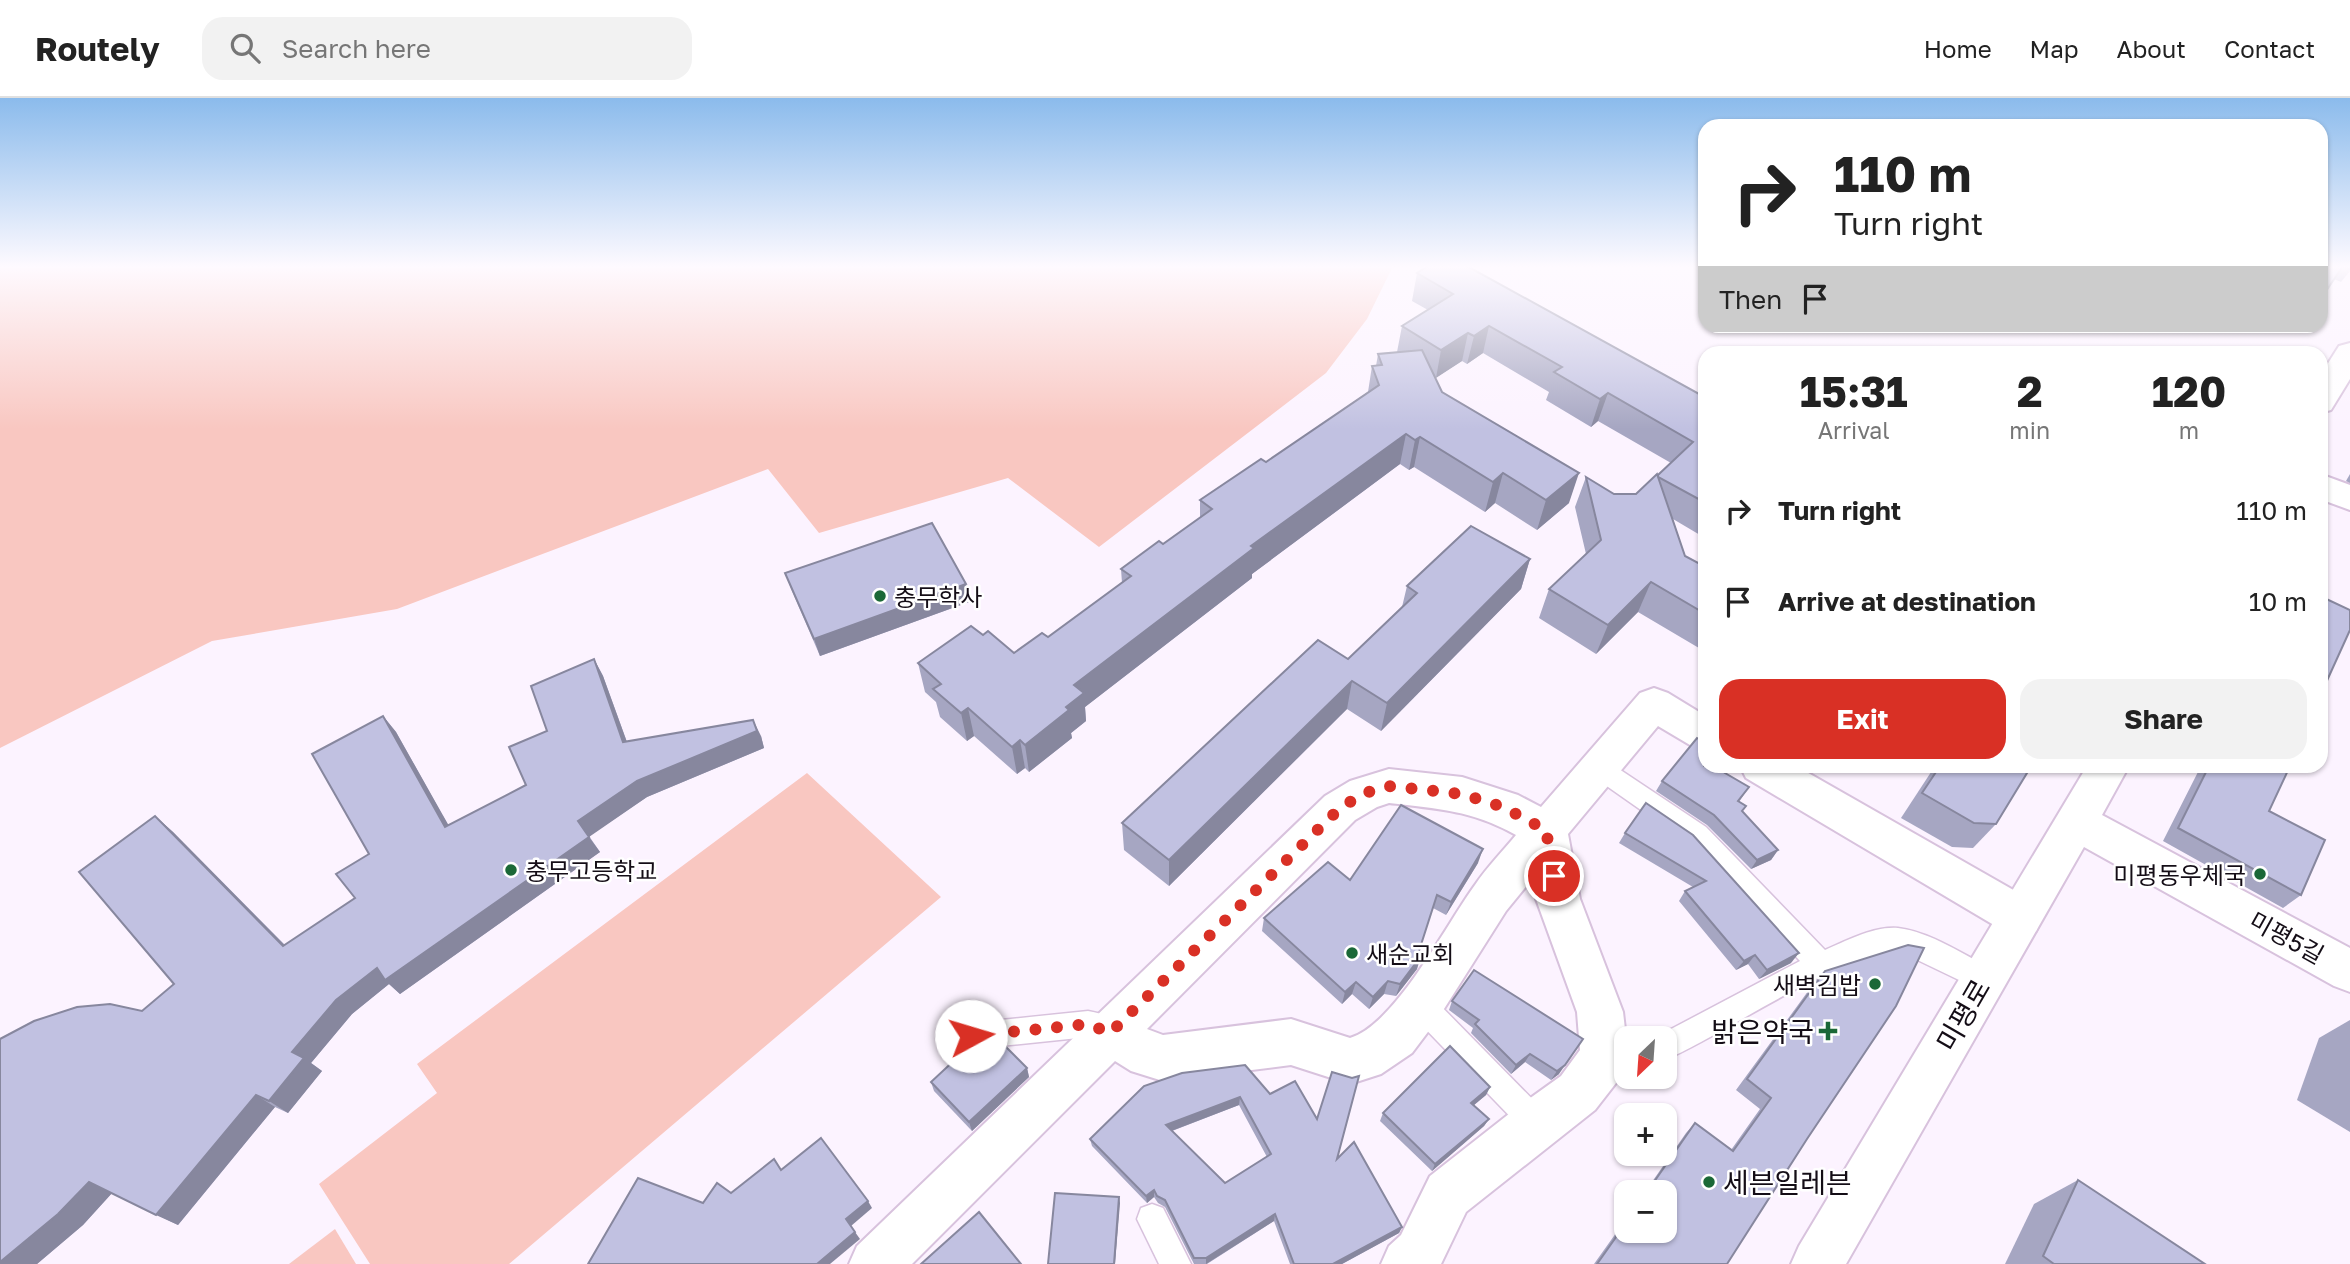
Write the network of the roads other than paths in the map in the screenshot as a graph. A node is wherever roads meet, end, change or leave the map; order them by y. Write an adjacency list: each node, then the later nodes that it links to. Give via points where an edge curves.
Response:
1 (2350, 353): 2 (street)
2 (2328, 390)
3 (2328, 489): 4 (street)
4 (2350, 498)
5 (1698, 731): 6 (street, via 1654,705)
6 (1599, 768): 10 (street); 12 (lane, via 1697,835)
7 (1772, 773): 11 (street)
8 (2105, 773): 9 (street, 미평로)
9 (2077, 822): 11 (street, 미평로); 13 (street, 미평5길)
10 (1546, 830): 15 (street, via 1491,897); 16 (street, via 1503,807 1462,794 1388,786 1365,793 1340,808); 19 (street, via 1558,899 1600,1012 1604,1050)
11 (2020, 917): 14 (street, 미평로)
12 (1821, 965): 14 (lane, via 1880,940 1895,940); 18 (lane)
13 (2350, 971)
14 (1984, 979): 25 (street, 미평로)
15 (1421, 1005): 16 (street, via 1395,1037 1350,1062 1291,1042 1163,1058 1148,1055); 20 (lane)
16 (1110, 1033): 17 (lane, via 1088,1024); 23 (street)
17 (971, 1036)
18 (1677, 1040)
19 (1612, 1063): 20 (street)
20 (1536, 1123): 22 (street, via 1448,1195)
21 (1152, 1219): 24 (lane)
22 (1416, 1260)
23 (875, 1264)
24 (1176, 1264)
25 (1817, 1264)

